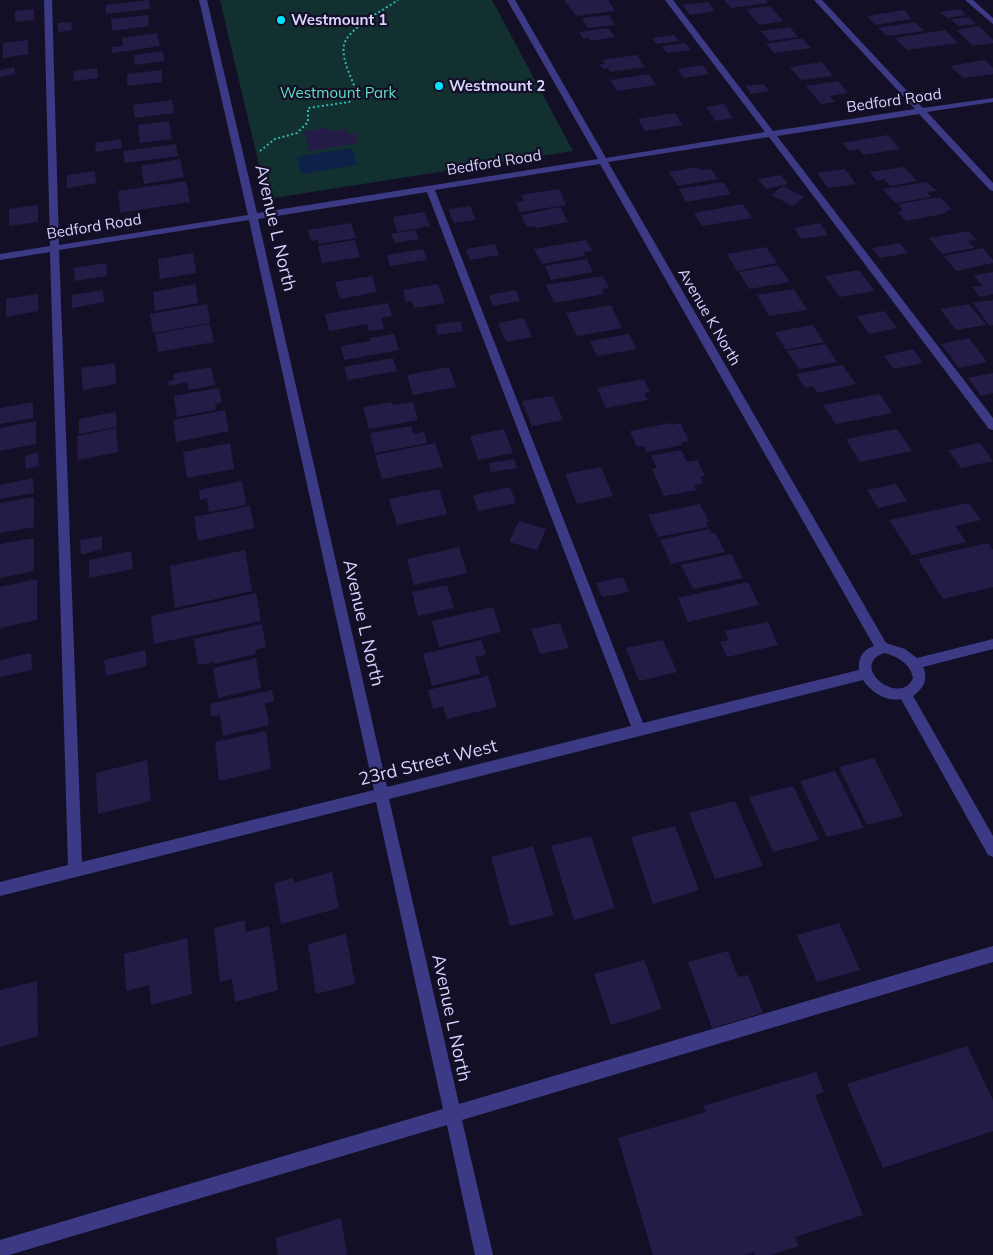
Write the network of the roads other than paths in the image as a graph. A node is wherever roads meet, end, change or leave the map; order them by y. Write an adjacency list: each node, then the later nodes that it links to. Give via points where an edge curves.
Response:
1 (48, 0): 15 (street)
2 (203, 0): 14 (street, Avenue L North)
3 (511, 0): 11 (street, Avenue K North)
4 (669, 0): 10 (street)
5 (818, 0): 9 (street)
6 (969, 0): 7 (street)
7 (993, 22)
8 (993, 100): 9 (street, Bedford Road)
9 (922, 112): 10 (street, Bedford Road); 13 (street)
10 (770, 134): 11 (street, Bedford Road); 17 (street)
11 (602, 161): 12 (street, Bedford Road); 19 (street, Avenue K North)
12 (430, 188): 14 (street, Bedford Road); 23 (street)
13 (993, 188)
14 (254, 216): 15 (street, Bedford Road); 24 (street, Avenue L North)
15 (55, 249): 16 (street, Bedford Road); 26 (street)
16 (0, 257)
17 (993, 426)
18 (993, 644): 20 (street)
19 (882, 648): 20 (street, via 902,652); 21 (street, via 872,651 867,657)
20 (914, 664): 22 (street, via 918,670 917,682 910,691)
21 (866, 674): 22 (street, via 880,689 890,693); 23 (street, 23rd Street West)
22 (904, 692): 25 (street)
23 (639, 730): 24 (street, 23rd Street West)
24 (382, 794): 26 (street, 23rd Street West); 29 (street, Avenue L North)
25 (993, 850)
26 (75, 871): 27 (street, 23rd Street West)
27 (0, 889)
28 (993, 954): 29 (street)
29 (453, 1115): 30 (street); 31 (street, Avenue L North)
30 (0, 1248)
31 (484, 1255)

